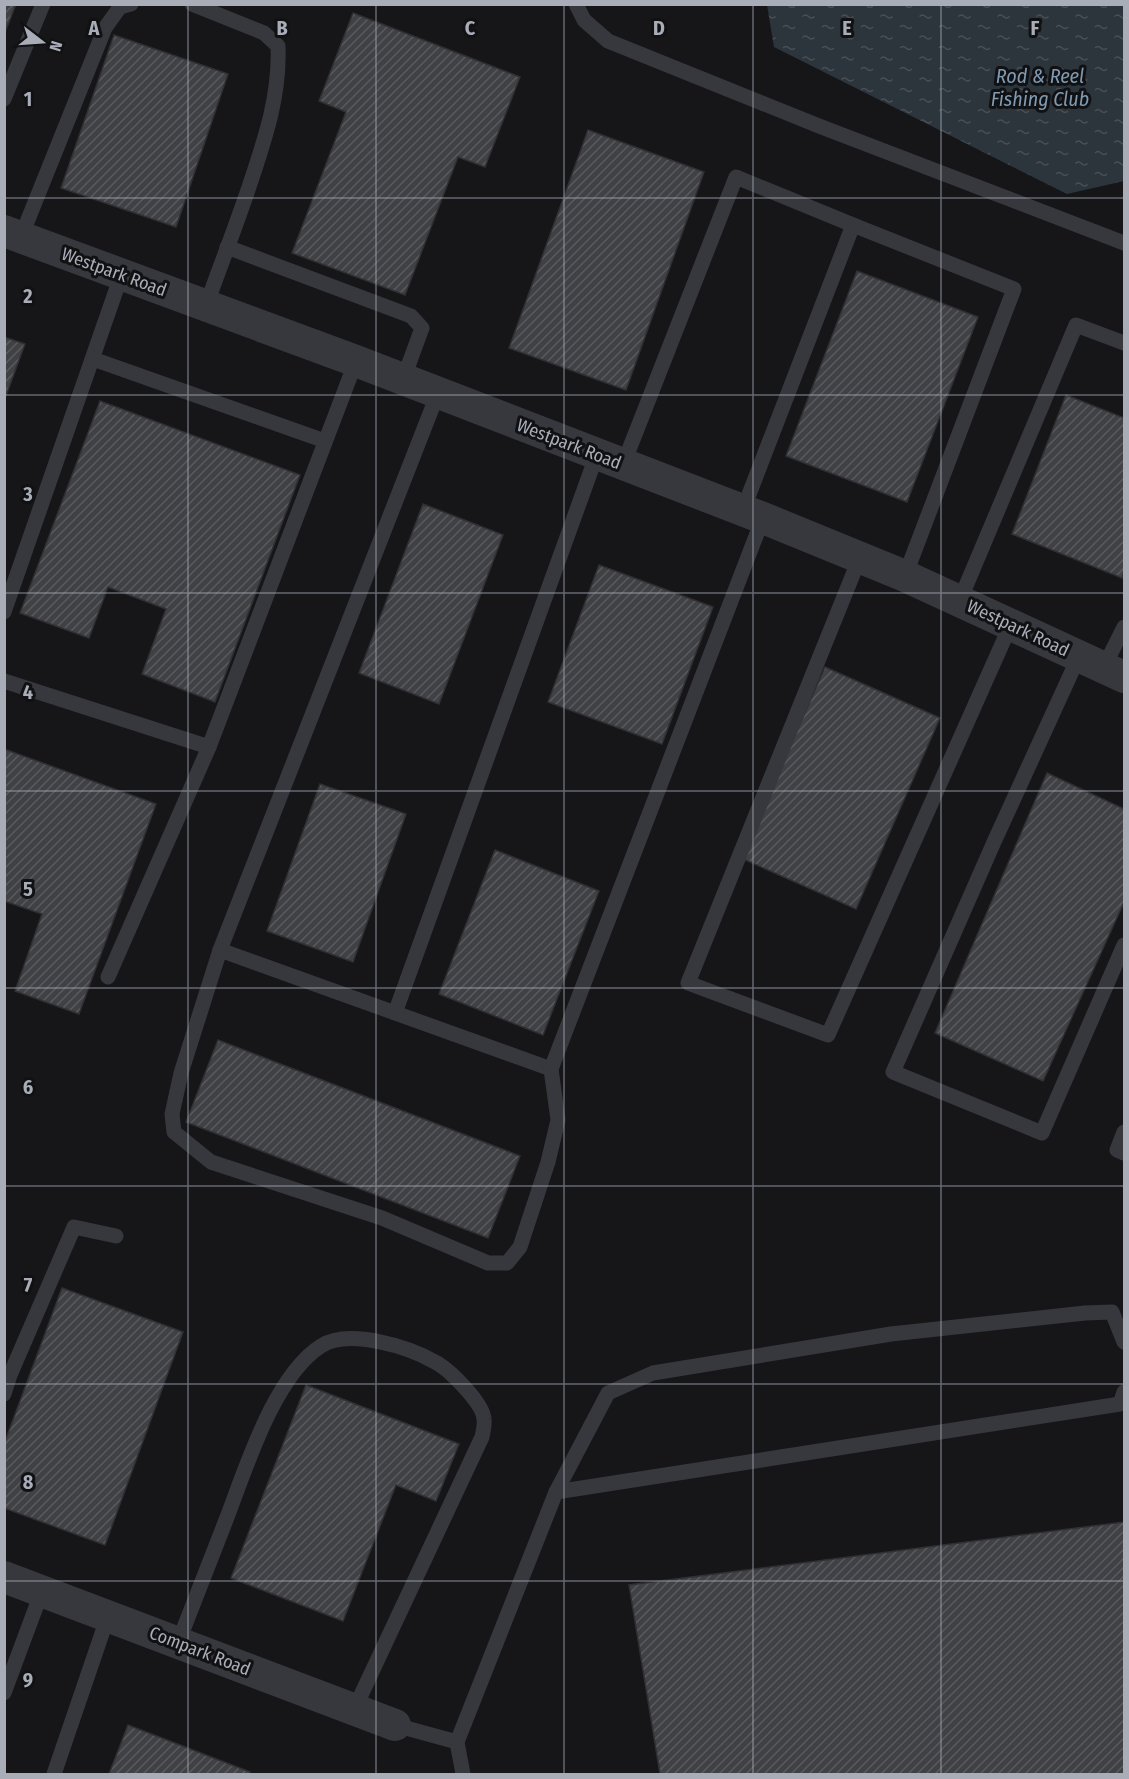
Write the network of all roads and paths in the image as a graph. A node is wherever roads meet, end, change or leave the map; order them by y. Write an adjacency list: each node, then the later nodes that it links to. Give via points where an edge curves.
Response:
1 (43, 4): 5 (lane)
2 (131, 4): 7 (lane, via 120,7 105,28)
3 (192, 4): 9 (lane, via 264,33 278,46 277,87 267,134)
4 (576, 4): 8 (lane, via 584,20 608,41)
5 (4, 99)
6 (853, 225): 18 (lane, via 736,177); 19 (lane); 21 (lane, via 1014,289)
7 (13, 234): 10 (street, Westpark Road)
8 (1125, 243)
9 (227, 248): 11 (lane); 15 (lane, via 411,316 422,328)
10 (121, 276): 11 (street, Westpark Road); 13 (lane)
11 (206, 306): 14 (street, Westpark Road)
12 (1125, 343): 22 (lane, via 1076,325)
13 (93, 358): 17 (lane); 23 (lane)
14 (356, 360): 15 (street, Westpark Road); 17 (lane)
15 (404, 380): 16 (street, Westpark Road)
16 (438, 393): 18 (street, Westpark Road); 30 (lane)
17 (325, 441): 28 (lane)
18 (610, 459): 19 (street, Westpark Road); 32 (lane)
19 (753, 514): 20 (street, Westpark Road); 33 (lane)
20 (860, 557): 21 (street, Westpark Road); 24 (lane, via 687,983 828,1035)
21 (905, 576): 22 (street, Westpark Road)
22 (960, 600): 24 (street, Westpark Road)
23 (4, 612)
24 (1011, 624): 26 (street, Westpark Road)
25 (1125, 627): 26 (lane)
26 (1103, 667): 29 (lane, via 998,832 893,1072 1042,1132)
27 (4, 681): 28 (lane)
28 (209, 747): 31 (lane)
29 (1125, 945)
30 (220, 950): 32 (lane); 33 (lane, via 182,1073 172,1114 174,1132 211,1162 382,1218 488,1263 507,1263 520,1247 558,1120)
31 (108, 977)
32 (395, 1013): 33 (lane)
33 (551, 1070)
34 (1125, 1132): 35 (lane, via 1117,1150)
35 (1125, 1153)
36 (116, 1236): 39 (lane, via 74,1227)
37 (1125, 1342): 40 (lane, via 1112,1312 1085,1313 891,1334 653,1373 608,1393)
38 (1125, 1392): 40 (lane, via 1120,1404)
39 (4, 1394)
40 (556, 1492): 48 (lane)
41 (4, 1577): 42 (street, Compark Road)
42 (42, 1592): 43 (street, Compark Road); 45 (lane)
43 (108, 1616): 44 (street, Compark Road); 49 (lane)
44 (178, 1643): 46 (street, Compark Road); 46 (lane, via 265,1424 286,1383 304,1359 323,1344 346,1339 373,1340 406,1348 437,1363 466,1388 484,1418 482,1437)
45 (4, 1693)
46 (354, 1710): 47 (street, Compark Road)
47 (395, 1725): 48 (lane)
48 (457, 1742): 50 (lane)
49 (54, 1774)
50 (463, 1774)

